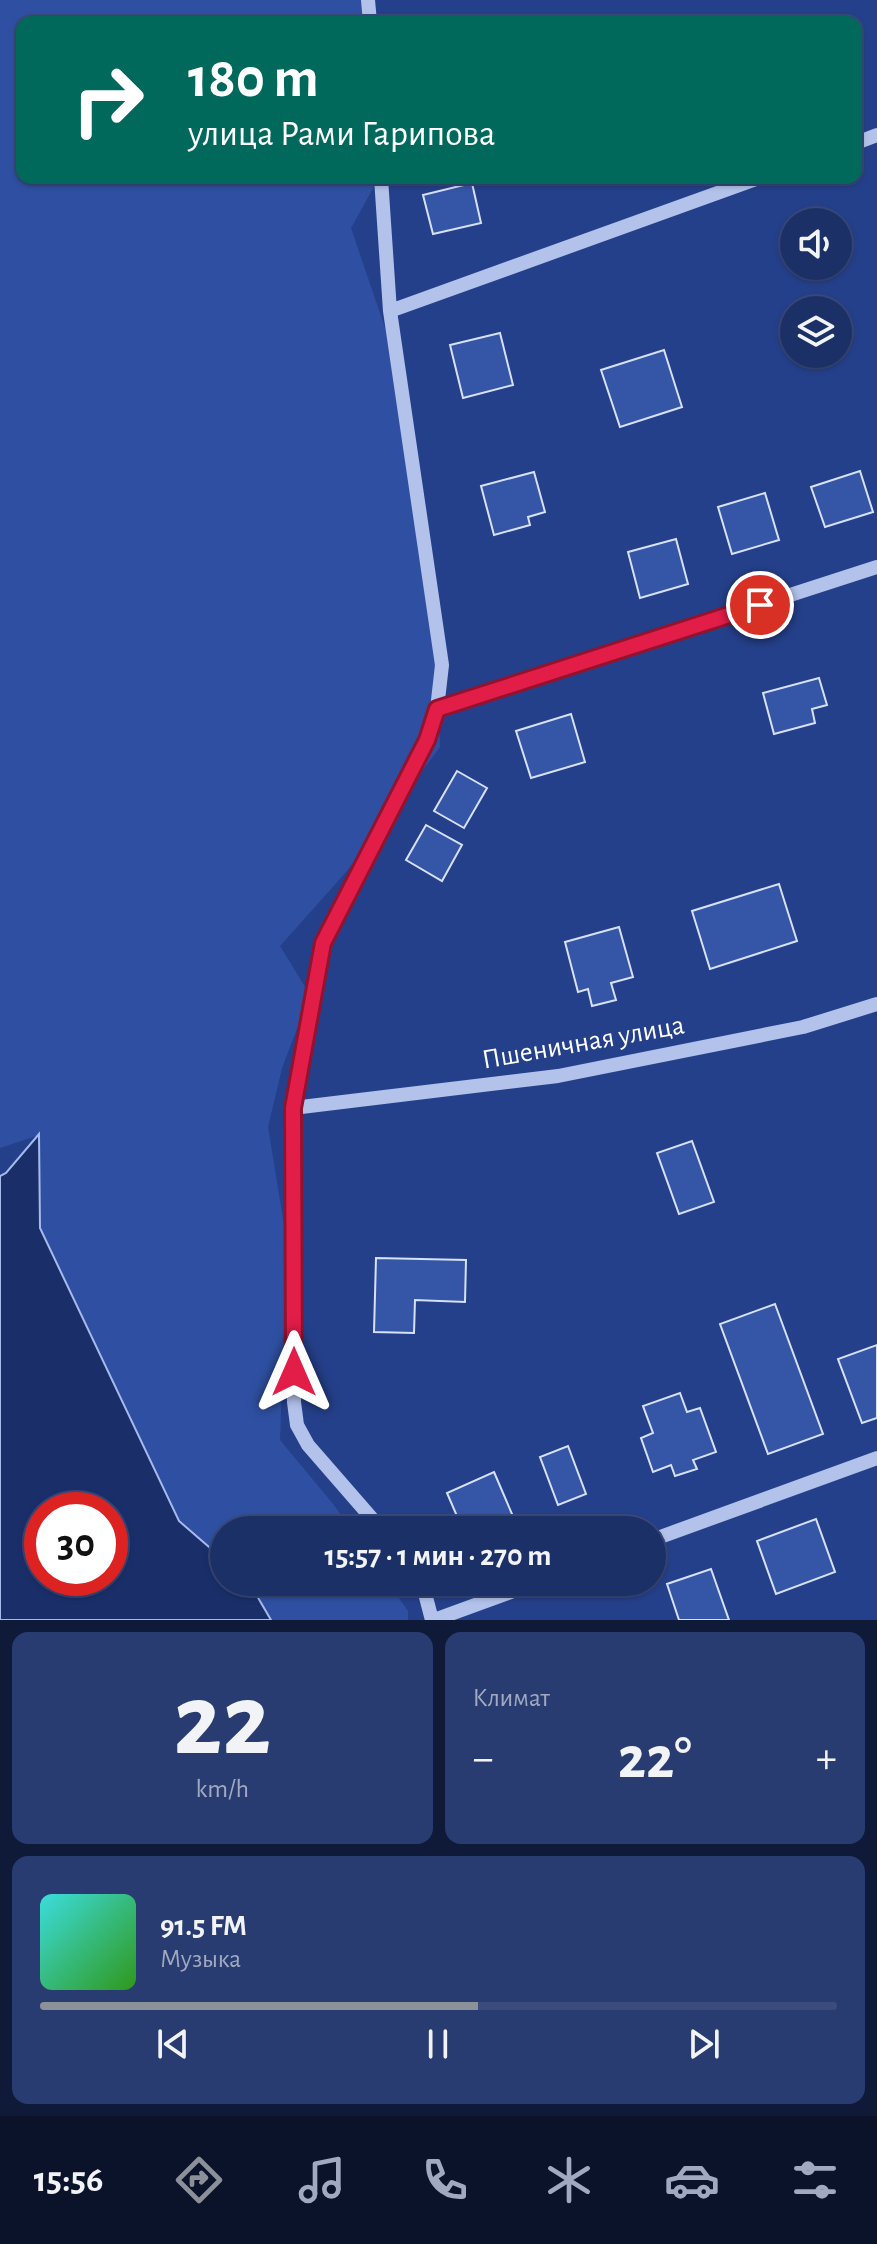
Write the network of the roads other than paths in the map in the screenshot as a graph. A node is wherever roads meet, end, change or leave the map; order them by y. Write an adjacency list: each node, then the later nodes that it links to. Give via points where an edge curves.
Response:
1 (381, 184): 3 (street)
2 (742, 184): 3 (street)
3 (390, 311): 5 (street, via 442,665)
4 (877, 567): 5 (street)
5 (437, 709): 7 (street, via 427,740 323,943)
6 (877, 1004): 7 (street, Пшеничная улица, via 803,1027 558,1076)
7 (293, 1108): 9 (street, via 297,1425)
8 (877, 1458): 10 (street)
9 (370, 1516)
10 (666, 1535)
11 (426, 1596): 13 (street)
12 (499, 1596): 13 (street)
13 (433, 1620)

